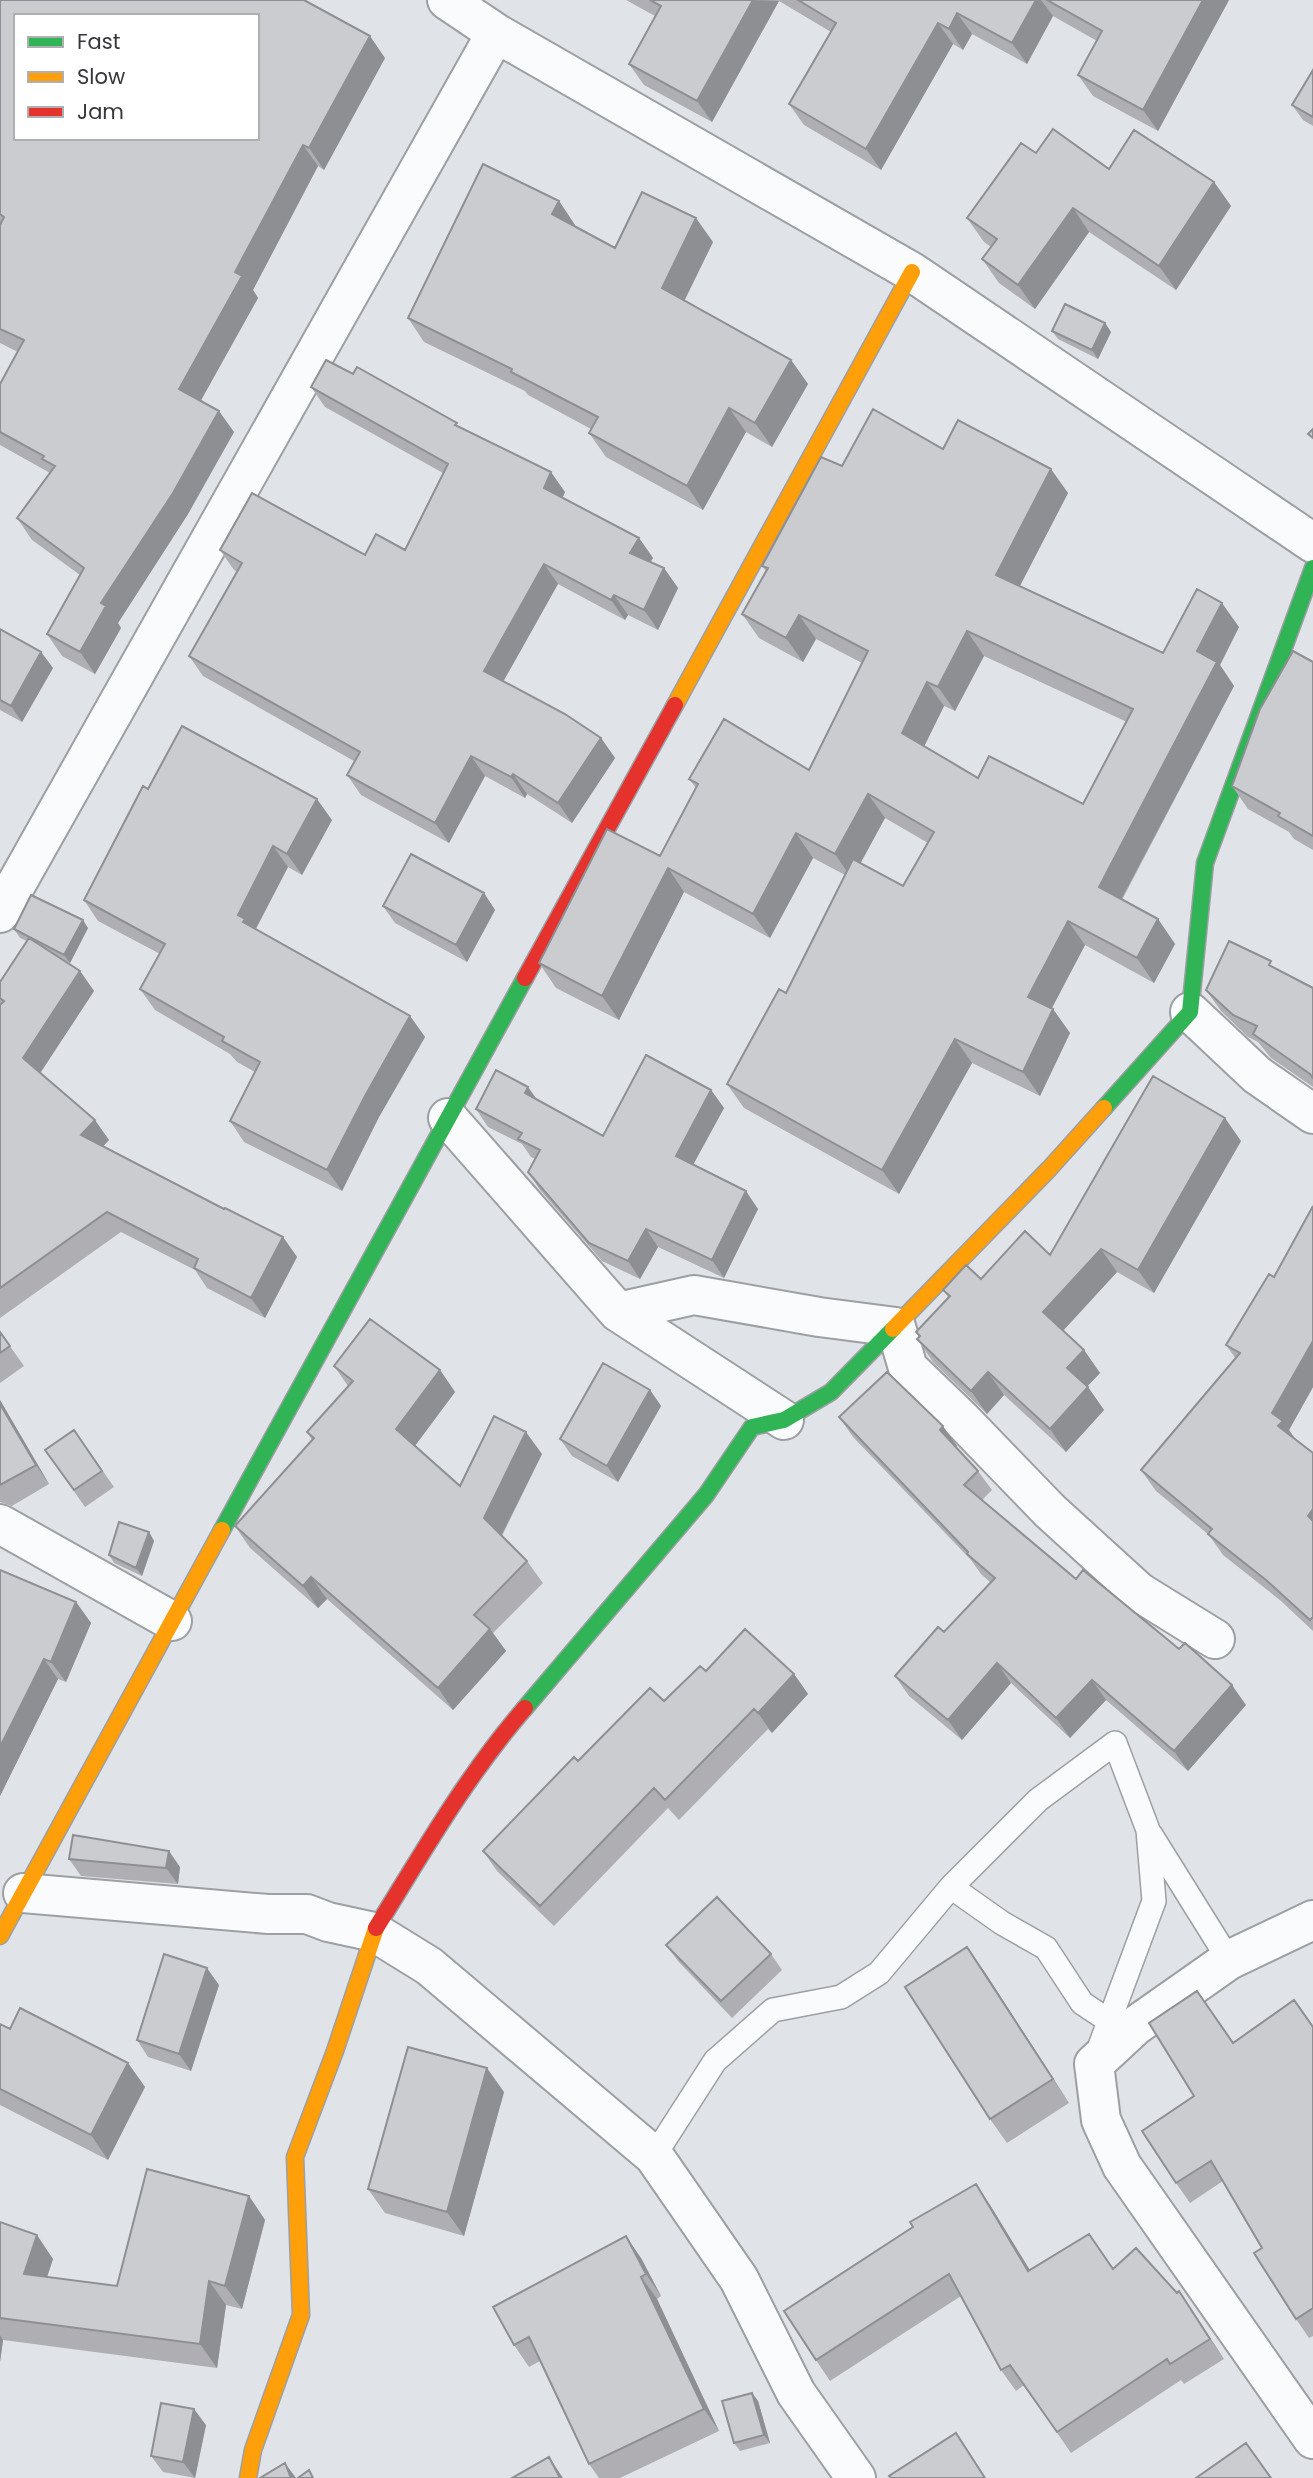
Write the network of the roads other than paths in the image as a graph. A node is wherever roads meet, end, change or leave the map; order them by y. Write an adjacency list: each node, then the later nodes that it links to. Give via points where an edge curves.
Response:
1 (447, 0): 2 (street)
2 (496, 33): 3 (street); 6 (street)
3 (912, 272): 4 (street); 9 (street)
4 (1313, 543)
5 (1313, 568): 7 (street, via 1205,863)
6 (0, 912)
7 (1190, 1012): 8 (street, via 1257,1075); 11 (street, via 1049,1169)
8 (1313, 1114)
9 (448, 1118): 10 (street); 14 (street)
10 (618, 1312): 11 (street, via 694,1295); 12 (street)
11 (896, 1327): 12 (street, via 831,1392); 15 (street, via 908,1368 1050,1511 1139,1592)
12 (784, 1420): 21 (street, via 752,1427 706,1495 493,1745)
13 (0, 1524): 14 (street)
14 (172, 1621): 18 (street)
15 (1215, 1639)
16 (1148, 1830): 17 (lane, via 1115,1743 1038,1800); 22 (lane); 23 (lane, via 1154,1901)
17 (951, 1887): 23 (lane, via 1045,1948 1082,2003); 25 (lane, via 879,1973 841,1997 773,2010 715,2061)
18 (23, 1893): 20 (street); 21 (street, via 307,1914)
19 (1313, 1920): 22 (street)
20 (2, 1929)
21 (374, 1932): 25 (street, via 429,1966); 27 (street, via 295,2157 302,2315 253,2450)
22 (1229, 1960): 24 (street, via 1135,2026)
23 (1109, 2021): 24 (lane)
24 (1094, 2064): 26 (street, via 1101,2120 1122,2166)
25 (654, 2156): 28 (street, via 738,2279 796,2393)
26 (1313, 2439)
27 (248, 2478)
28 (856, 2478)

